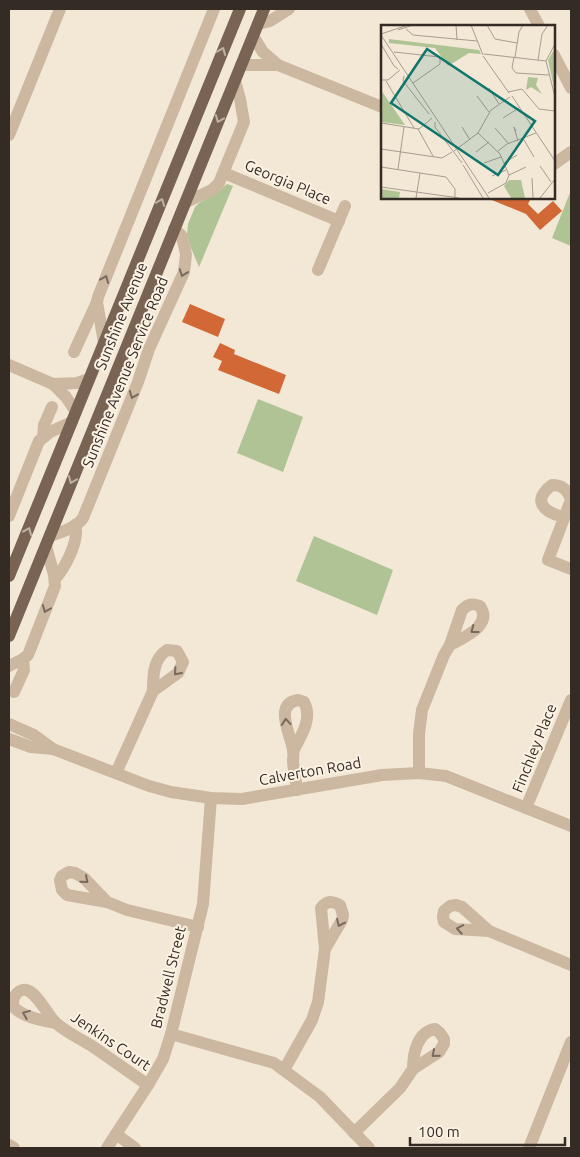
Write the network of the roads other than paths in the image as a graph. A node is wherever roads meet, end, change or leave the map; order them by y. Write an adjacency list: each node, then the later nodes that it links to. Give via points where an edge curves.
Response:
1 (60, 9): 15 (street)
2 (214, 9): 25 (street, one-way to 2)
3 (240, 9): 22 (main road, Sunshine Avenue, one-way to 3)
4 (264, 9): 8 (main road, Sunshine Avenue)
5 (288, 9): 8 (street)
6 (530, 9): 7 (street)
7 (538, 25)
8 (255, 30): 10 (main road, Sunshine Avenue); 11 (street, via 263,52)
9 (555, 57): 13 (street)
10 (241, 65): 11 (street); 12 (main road, Sunshine Avenue)
11 (278, 65): 14 (street)
12 (235, 81): 18 (street, via 244,122); 19 (main road, Sunshine Avenue, one-way to 19)
13 (571, 88)
14 (381, 107)
15 (9, 135)
16 (571, 152): 17 (street)
17 (555, 163)
18 (224, 173): 19 (street, via 216,187); 21 (street, Georgia Place)
19 (186, 202): 23 (main road, Sunshine Avenue)
20 (345, 206): 21 (street, Georgia Place)
21 (339, 221): 24 (street, Georgia Place)
22 (152, 225): 23 (main road); 26 (main road, Sunshine Avenue)
23 (174, 229): 37 (street, Sunshine Avenue Service Road, one-way to 37, via 181,235 184,245 184,272 149,349 83,518); 38 (main road, Sunshine Avenue, one-way to 38)
24 (318, 270)
25 (97, 302): 26 (street, Sunshine Avenue Service Road); 27 (street)
26 (104, 343): 29 (main road, Sunshine Avenue)
27 (74, 352)
28 (9, 365): 30 (street)
29 (90, 379): 30 (street); 32 (main road, Sunshine Avenue)
30 (53, 384): 32 (street, via 66,397)
31 (52, 406): 33 (street)
32 (74, 417): 33 (street, Sunshine Avenue Service Road); 40 (main road, Sunshine Avenue, one-way to 32)
33 (43, 436): 35 (street)
34 (571, 499): 36 (street); 36 (street, via 568,491 560,485 552,485 543,494 544,507)
35 (9, 516)
36 (563, 517): 39 (street, via 548,560)
37 (75, 526): 38 (street); 41 (street, Sunshine Avenue Service Road, via 74,545)
38 (48, 541): 41 (street); 42 (main road, Sunshine Avenue)
39 (571, 569)
40 (9, 576)
41 (55, 579): 44 (street, Sunshine Avenue Service Road, one-way to 44, via 53,592)
42 (9, 636)
43 (450, 645): 54 (street, via 422,710)
44 (24, 659): 45 (street); 47 (street, Sunshine Avenue Service Road, via 24,670)
45 (9, 666)
46 (153, 691): 53 (street)
47 (14, 692)
48 (571, 700): 57 (street, Finchley Place)
49 (9, 724): 51 (street, Calverton Road)
50 (9, 739): 51 (street, Calverton Road, via 31,747)
51 (53, 748): 53 (street, Calverton Road)
52 (293, 751): 55 (street)
53 (116, 773): 56 (street, Calverton Road, via 171,792)
54 (419, 773): 55 (street, Calverton Road, via 382,775); 57 (street, Calverton Road, via 446,776)
55 (297, 790): 56 (street, Calverton Road, via 242,798)
56 (211, 798): 60 (street, Bradwell Street, via 204,904)
57 (526, 808): 58 (street, Calverton Road)
58 (571, 826)
59 (107, 902): 60 (street)
60 (198, 927): 65 (street, Bradwell Street)
61 (489, 930): 63 (street)
62 (325, 949): 68 (street, via 318,1002 312,1020)
63 (571, 965)
64 (56, 1023): 69 (street, Jenkins Court)
65 (171, 1034): 68 (street, via 265,1060); 69 (street, Bradwell Street, via 163,1059)
66 (571, 1042): 77 (street)
67 (413, 1069): 70 (street, via 400,1088)
68 (284, 1070): 70 (street, via 320,1097)
69 (148, 1085): 71 (street, Bradwell Street)
70 (354, 1133): 76 (street)
71 (116, 1134): 74 (street, Bradwell Street); 75 (street)
72 (9, 1145): 73 (street)
73 (14, 1148)
74 (106, 1148)
75 (135, 1148)
76 (369, 1148)
77 (529, 1148)

